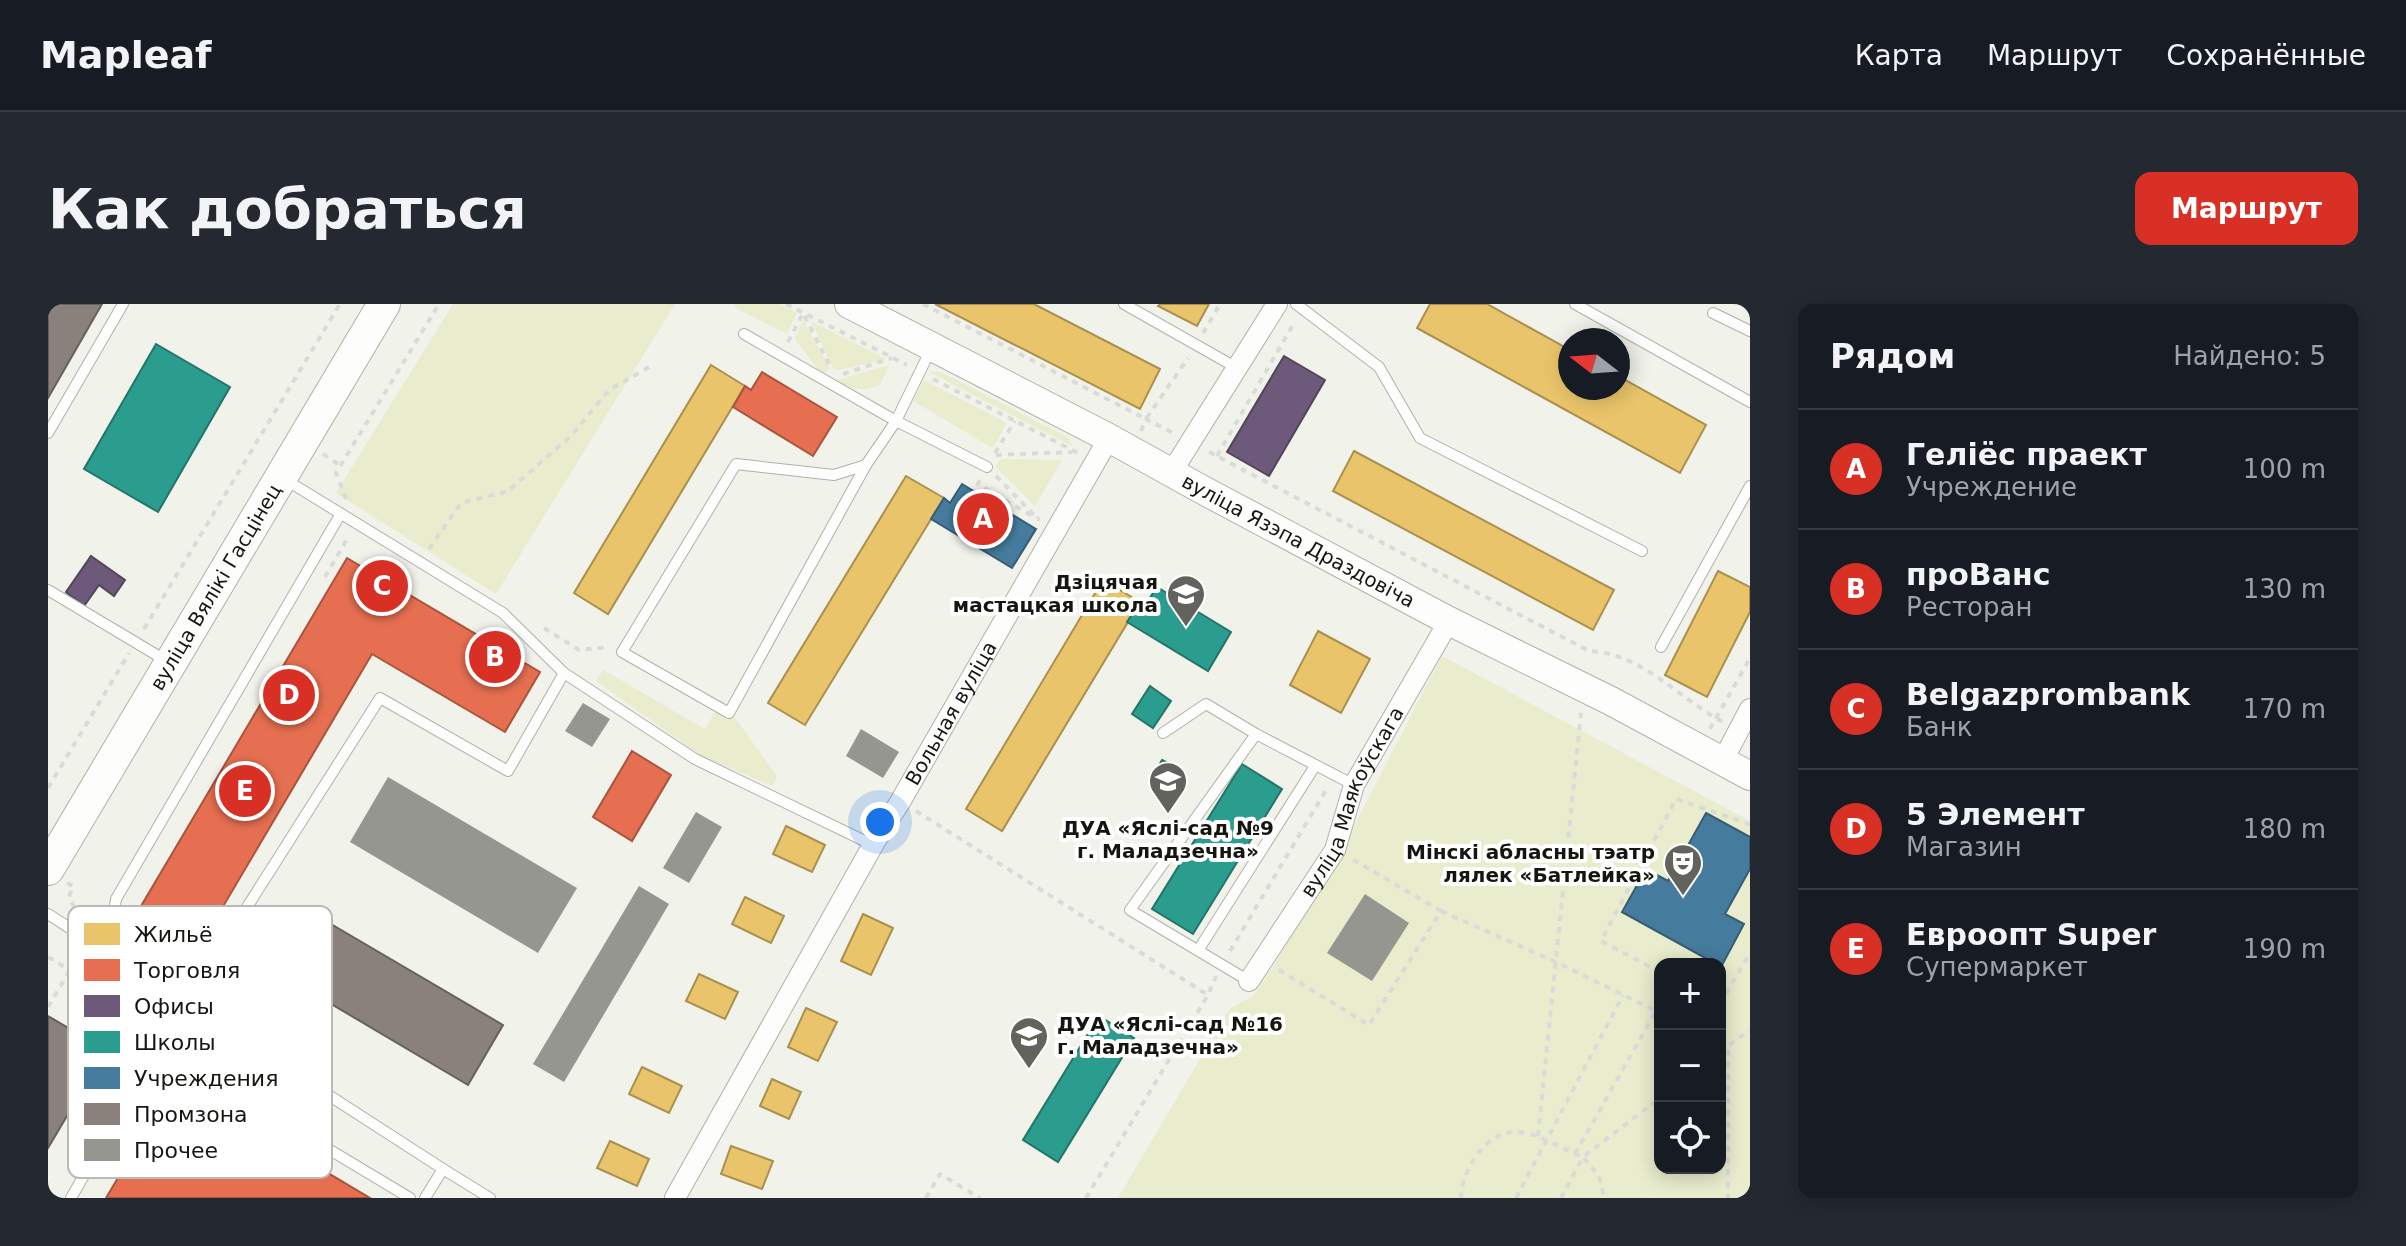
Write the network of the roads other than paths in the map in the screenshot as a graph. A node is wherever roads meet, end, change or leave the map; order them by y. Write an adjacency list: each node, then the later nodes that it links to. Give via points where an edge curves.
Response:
1 (123, 304): 15 (lane)
2 (384, 304): 20 (main road, вуліца Вялікі Гасцінец)
3 (849, 304): 11 (street, вуліца Язэпа Драздовіча)
4 (1124, 304): 12 (lane)
5 (1277, 304): 12 (street)
6 (1575, 304): 13 (lane)
7 (1298, 306): 23 (lane, via 1379,367 1420,438)
8 (1713, 313): 9 (lane)
9 (1750, 331)
10 (744, 334): 14 (lane, via 831,378)
11 (932, 348): 14 (lane); 16 (street, вуліца Язэпа Драздовіча)
12 (1237, 368): 19 (street)
13 (1750, 402)
14 (896, 421): 17 (lane); 18 (lane)
15 (48, 433)
16 (1109, 438): 19 (street, вуліца Язэпа Драздовіча); 36 (street, Вольная вуліца)
17 (866, 465): 17 (lane, via 834,475 736,464 622,652 729,713)
18 (987, 467)
19 (1171, 473): 25 (street, вуліца Язэпа Драздовіча)
20 (281, 477): 22 (lane); 27 (main road, вуліца Вялікі Гасцінец)
21 (1750, 486): 26 (lane)
22 (340, 515): 28 (lane, via 503,613); 38 (lane)
23 (1642, 551)
24 (48, 590): 27 (lane)
25 (1449, 621): 32 (street, вуліца Язэпа Драздовіча); 35 (street, вуліца Маякоўскага)
26 (1661, 647)
27 (170, 663): 37 (main road, вуліца Вялікі Гасцінец)
28 (564, 673): 36 (lane, via 695,759); 39 (lane, via 508,771 380,698)
29 (1750, 709): 32 (street)
30 (1163, 733): 31 (lane, via 1206,704)
31 (1256, 734): 33 (lane); 42 (lane, via 1130,910)
32 (1722, 762): 34 (street, вуліца Язэпа Драздовіча)
33 (1315, 766): 35 (lane); 42 (lane)
34 (1750, 776)
35 (1354, 785): 43 (street, вуліца Маякоўскага, via 1335,850)
36 (873, 845): 52 (street, Вольная вуліца)
37 (54, 874)
38 (115, 906)
39 (248, 906)
40 (48, 914): 41 (lane)
41 (68, 927)
42 (1199, 949): 43 (lane)
43 (1249, 981)
44 (332, 1098): 46 (lane)
45 (332, 1151): 49 (lane)
46 (443, 1169): 50 (lane); 51 (lane)
47 (83, 1178): 48 (lane)
48 (71, 1198)
49 (410, 1198)
50 (425, 1198)
51 (490, 1198)
52 (675, 1198)

